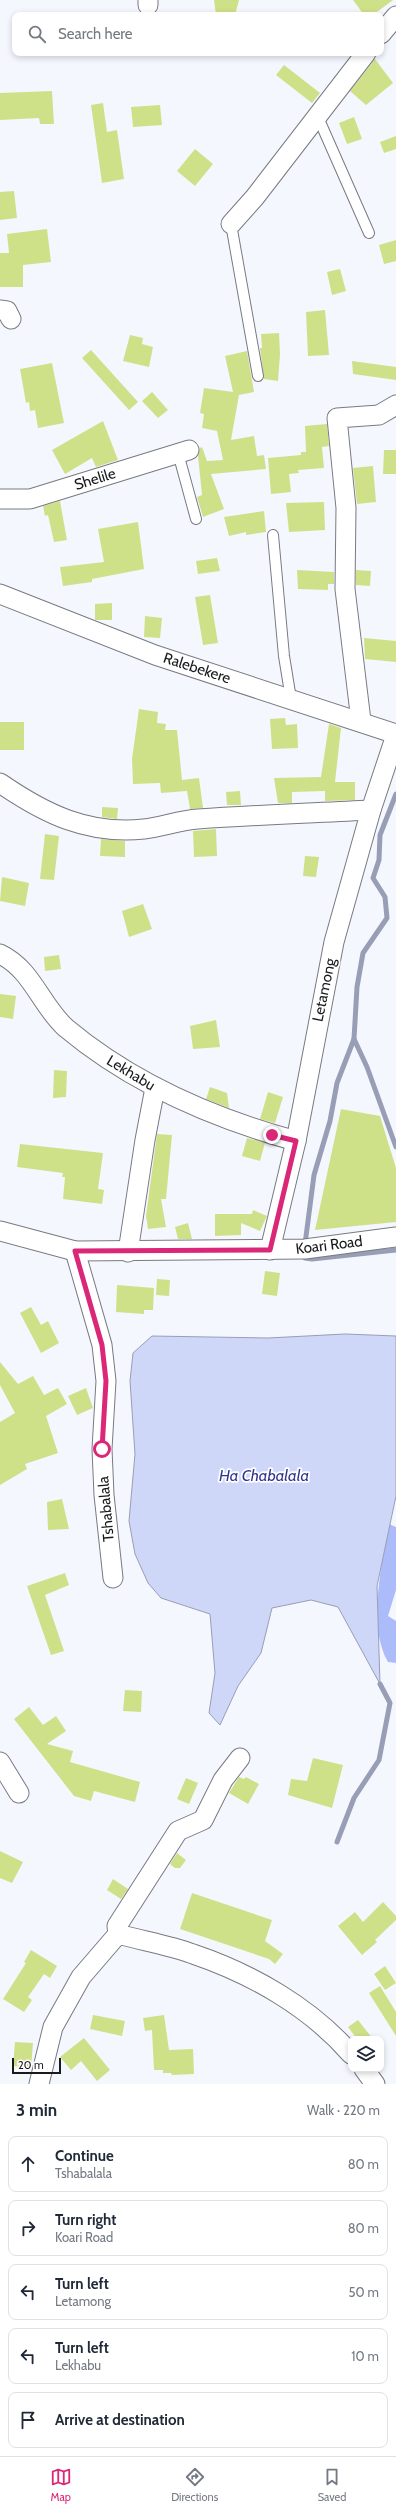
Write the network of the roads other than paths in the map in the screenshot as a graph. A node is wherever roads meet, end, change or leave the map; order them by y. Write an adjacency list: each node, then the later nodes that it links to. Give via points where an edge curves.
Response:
1 (396, 16): 2 (street)
2 (384, 30)
3 (364, 56): 4 (street)
4 (317, 115): 5 (street, via 255,197); 6 (lane)
5 (231, 224): 7 (lane)
6 (369, 233)
7 (258, 376)
8 (396, 404): 15 (street, via 379,415 337,418 346,508 345,589)
9 (183, 452): 10 (street, Shelile, via 30,499); 11 (lane)
10 (0, 499)
11 (196, 519)
12 (273, 535): 14 (lane, via 284,656)
13 (0, 594): 14 (street, Ralebekere, via 155,655)
14 (291, 699): 15 (street, Ralebekere)
15 (361, 721): 16 (street, Ralebekere)
16 (396, 735): 18 (street, Letamong)
17 (0, 784): 18 (street, via 31,804 68,822 100,828 143,829 196,819)
18 (371, 810): 21 (street, Letamong, via 334,942)
19 (0, 954): 20 (street, Lekhabu, via 14,961 65,1026 116,1067)
20 (155, 1088): 21 (street, Lekhabu, via 231,1121); 26 (street)
21 (296, 1141): 24 (street, Letamong)
22 (0, 1231): 25 (street, Koari Road)
23 (396, 1237): 24 (street, Koari Road, via 305,1249)
24 (270, 1250): 26 (street, Koari Road)
25 (75, 1251): 26 (street, Koari Road); 27 (street, Tshabalala, via 102,1345 106,1381 102,1457)
26 (128, 1252)
27 (113, 1578)
28 (240, 1758): 31 (street, via 223,1780 203,1820 178,1831 117,1926)
29 (0, 1762): 30 (street)
30 (19, 1793)
31 (118, 1934): 32 (street, via 192,1954 268,1986 330,2030); 34 (street, via 81,1977 53,2027)
32 (348, 2051)
33 (366, 2072): 35 (street)
34 (39, 2084)
35 (376, 2084)

